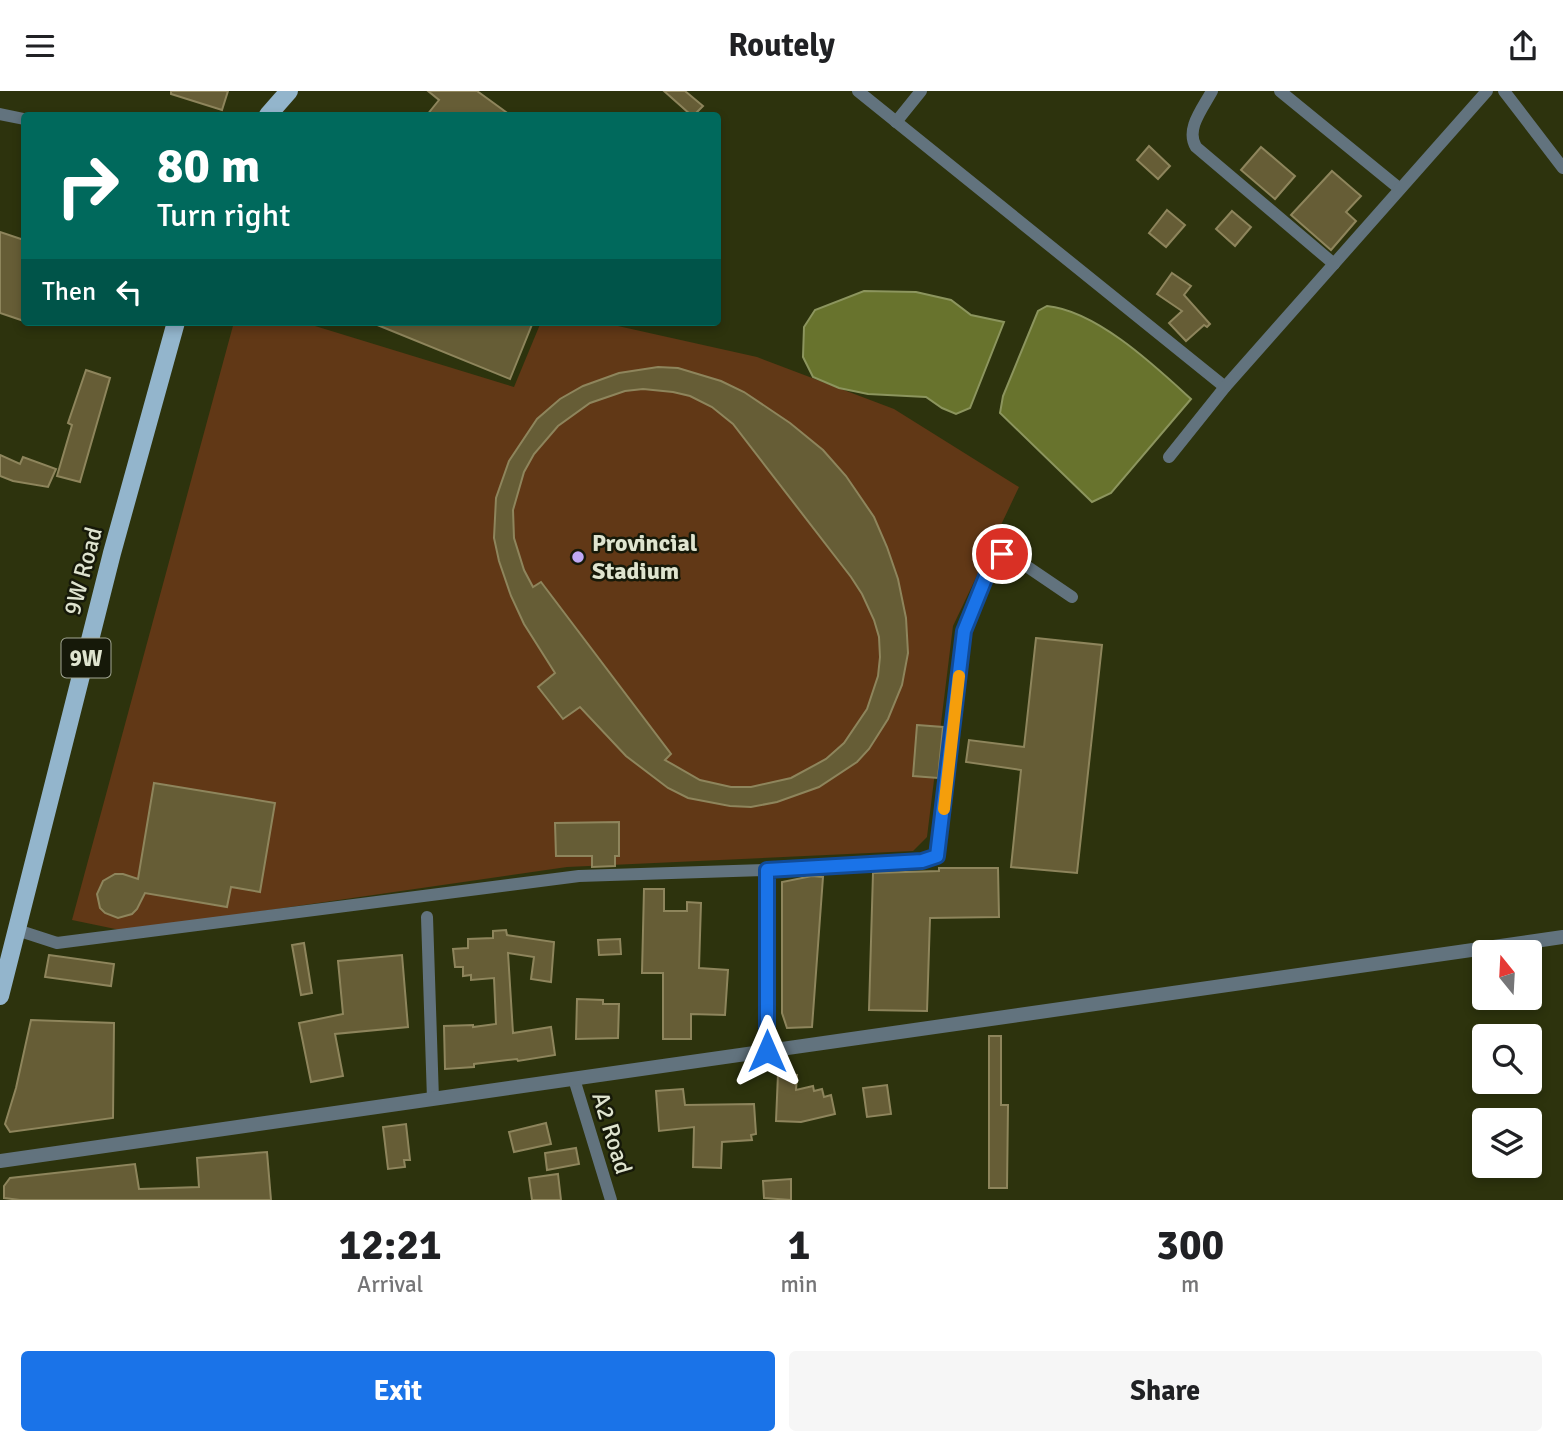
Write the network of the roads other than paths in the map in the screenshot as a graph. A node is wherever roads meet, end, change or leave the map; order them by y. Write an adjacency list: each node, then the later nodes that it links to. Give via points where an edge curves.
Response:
1 (289, 91): 9 (main road)
2 (858, 91): 12 (street)
3 (920, 91): 12 (street)
4 (1212, 91): 15 (street, via 1192,130 1196,148)
5 (1280, 91): 14 (street)
6 (1468, 91): 8 (street)
7 (1504, 91): 13 (street)
8 (1482, 96): 14 (street)
9 (271, 112)
10 (0, 114): 11 (street)
11 (21, 118)
12 (896, 122): 17 (street)
13 (1563, 168)
14 (1400, 189): 15 (street)
15 (1334, 264): 17 (street)
16 (175, 326): 22 (main road, 9W Road / 9W)
17 (1225, 387): 18 (street)
18 (1169, 457)
19 (1072, 597): 20 (street, via 1010,555 995,558 989,569 964,631 937,856 922,861)
20 (767, 870): 22 (street, via 579,876 57,943); 26 (street)
21 (428, 917): 28 (street)
22 (17, 930): 24 (main road, 9W Road / 9W)
23 (1563, 937): 26 (street)
24 (4, 962): 25 (main road, 9W Road / 9W)
25 (0, 996)
26 (767, 1051): 27 (street)
27 (574, 1079): 28 (street); 30 (street, A2 Road)
28 (433, 1099): 29 (street)
29 (0, 1161)
30 (611, 1200)

